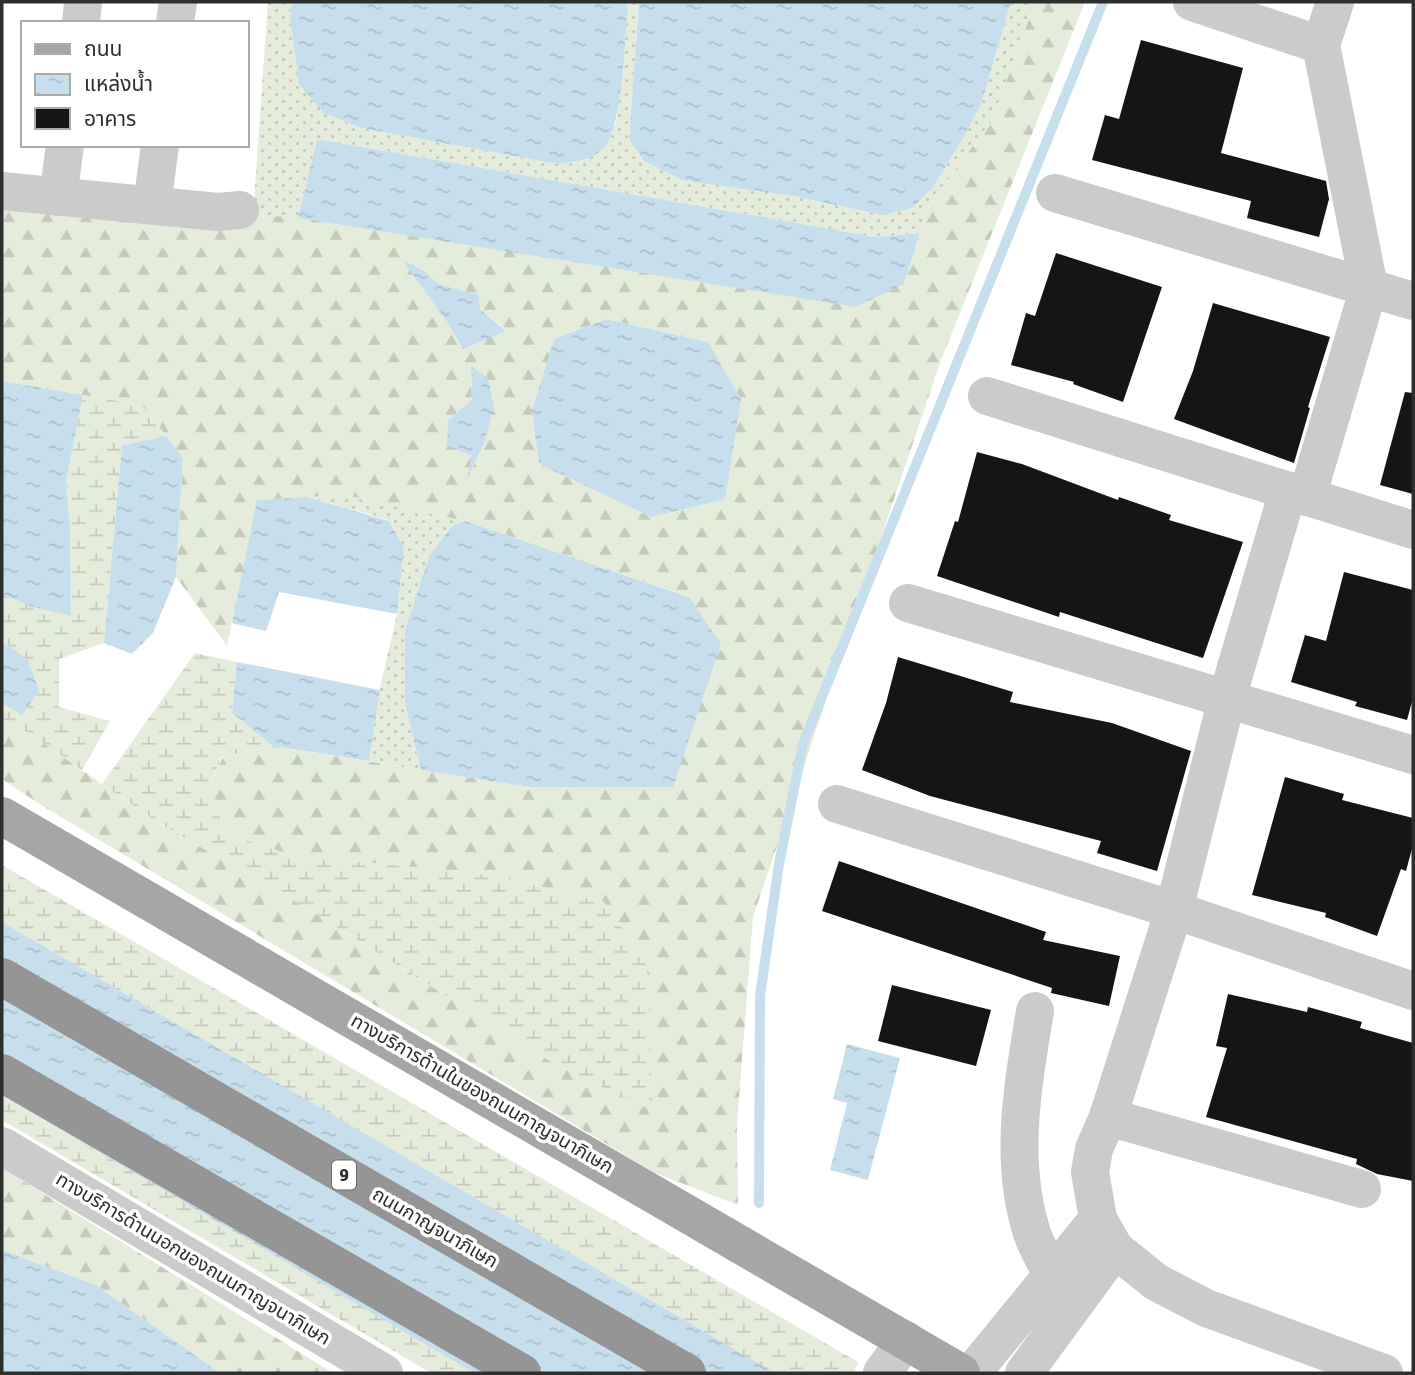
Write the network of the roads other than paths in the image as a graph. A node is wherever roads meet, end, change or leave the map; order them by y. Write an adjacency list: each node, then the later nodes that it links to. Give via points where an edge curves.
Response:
1 (83, 2): 5 (street)
2 (178, 2): 6 (street)
3 (1192, 2): 7 (street)
4 (1335, 2): 7 (street)
5 (80, 21)
6 (175, 21)
7 (1321, 45): 15 (street)
8 (65, 147): 12 (street)
9 (160, 147): 13 (street)
10 (2, 191): 12 (street)
11 (1055, 193): 15 (street)
12 (58, 197): 13 (street)
13 (152, 205): 14 (street)
14 (240, 210)
15 (1369, 286): 16 (street); 18 (street)
16 (1413, 301)
17 (987, 396): 18 (street)
18 (1297, 494): 19 (street); 21 (street)
19 (1413, 530)
20 (908, 603): 21 (street)
21 (1227, 698): 22 (street); 25 (street)
22 (1413, 755)
23 (837, 804): 25 (street)
24 (2, 816): 35 (main road, ทางบริการด้านในของถนนกาญจนาภิเษก)
25 (1174, 910): 27 (street); 30 (street)
26 (2, 976): 38 (highway, ถนนกาญจนาภิเษก / 9)
27 (1413, 990)
28 (1035, 1011): 34 (street, via 1018,1137 1033,1236)
29 (2, 1073): 37 (highway)
30 (1108, 1117): 32 (street); 33 (street, via 1090,1172)
31 (2, 1146): 36 (street, ทางบริการด้านนอกของถนนกาญจนาภิเษก)
32 (1362, 1189)
33 (1106, 1234): 34 (street); 42 (street); 43 (street, via 1156,1282 1206,1307)
34 (1052, 1275): 41 (street)
35 (906, 1340): 39 (street); 40 (main road, ทางบริการด้านในของถนนกาญจนาภิเษก)
36 (384, 1373)
37 (522, 1373)
38 (687, 1373)
39 (882, 1373)
40 (961, 1373)
41 (972, 1373)
42 (1024, 1373)
43 (1384, 1373)

